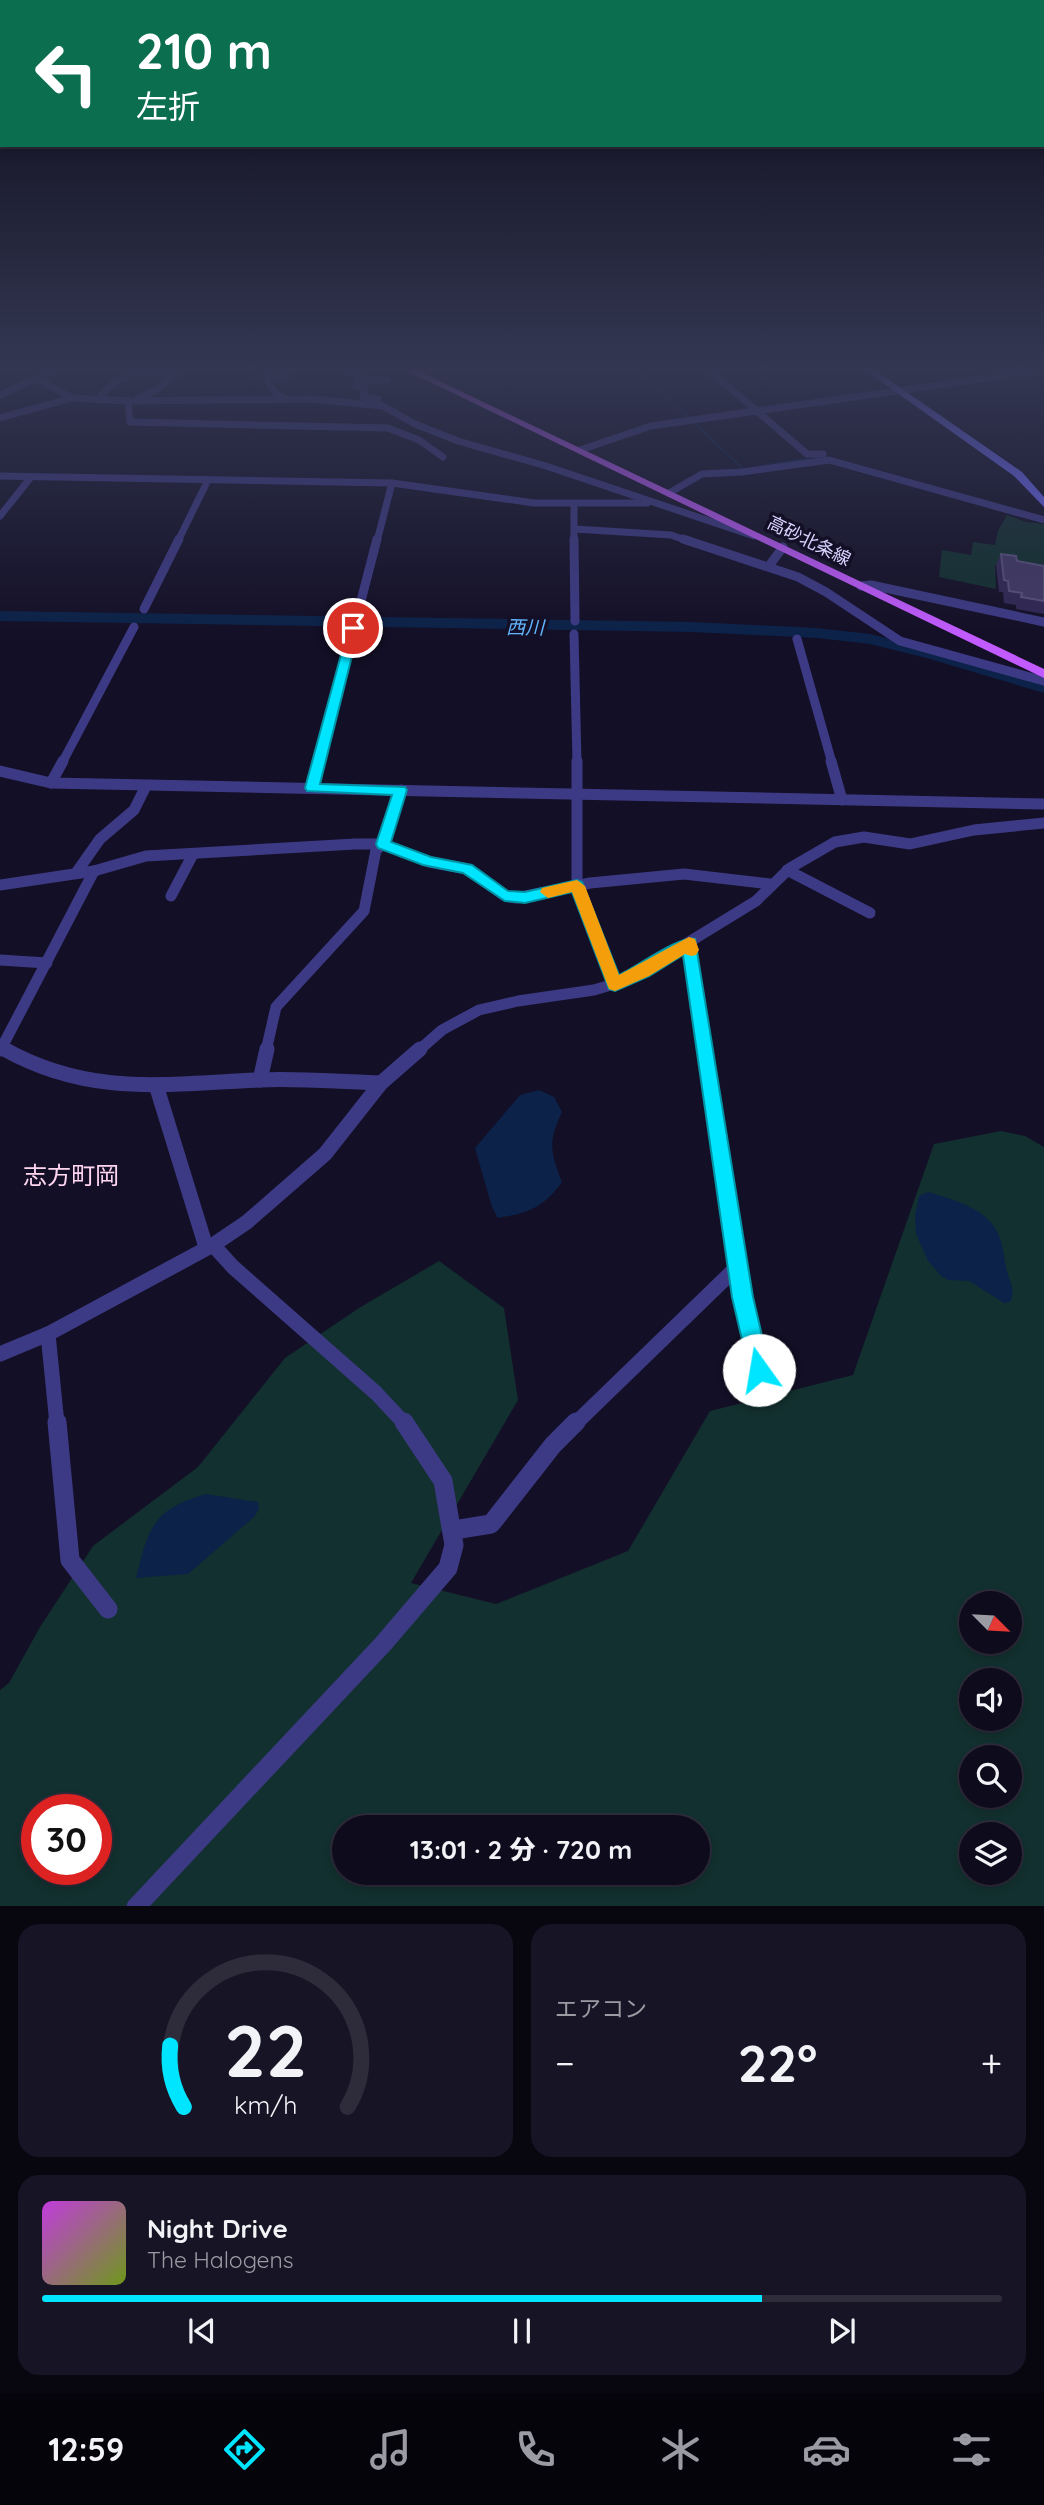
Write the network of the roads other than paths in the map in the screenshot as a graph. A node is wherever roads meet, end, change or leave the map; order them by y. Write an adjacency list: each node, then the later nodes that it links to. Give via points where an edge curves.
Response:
1 (515, 457): 11 (street)
2 (594, 457): 10 (main road, 高砂北条線)
3 (831, 457): 5 (street)
4 (994, 457): 13 (main road, via 1029,484)
5 (829, 460): 10 (street, via 702,474); 15 (street)
6 (0, 476): 7 (street)
7 (31, 477): 8 (street); 14 (street)
8 (208, 480): 9 (street); 21 (street)
9 (392, 483): 12 (street, via 508,501); 32 (street)
10 (669, 493): 17 (main road, 高砂北条線)
11 (654, 502): 12 (street); 17 (street)
12 (574, 504): 16 (street)
13 (1044, 504)
14 (0, 516)
15 (1044, 520)
16 (575, 530): 19 (street, via 671,535); 22 (street)
17 (768, 540): 18 (main road, 高砂北条線)
18 (783, 547): 19 (street); 20 (main road, 高砂北条線)
19 (769, 566): 28 (street, via 826,592 900,641)
20 (861, 586): 23 (street); 27 (main road, 高砂北条線)
21 (144, 608)
22 (575, 621)
23 (1044, 622)
24 (134, 627): 30 (street)
25 (575, 634): 34 (street)
26 (797, 639): 35 (street)
27 (1044, 674)
28 (1044, 681)
29 (0, 771): 30 (street)
30 (51, 783): 31 (street)
31 (146, 786): 32 (street); 42 (street, via 134,810 100,839)
32 (312, 788): 33 (street)
33 (401, 790): 34 (street); 38 (street)
34 (577, 794): 35 (street); 45 (street)
35 (842, 800): 36 (street)
36 (1044, 804)
37 (1044, 823): 40 (street, via 989,827 918,844 845,837)
38 (383, 844): 39 (street); 45 (street, via 429,862 467,869 505,896); 55 (street, via 376,850 364,911 276,1007)
39 (192, 856): 41 (street, via 145,856); 47 (street)
40 (787, 870): 43 (street); 46 (street)
41 (93, 871): 42 (street); 52 (street)
42 (76, 873): 44 (street)
43 (771, 884): 45 (street, via 684,874); 50 (street, via 756,901)
44 (0, 885)
45 (577, 886): 53 (street)
46 (822, 888): 48 (street); 49 (street)
47 (171, 896)
48 (813, 899)
49 (870, 913)
50 (689, 943): 53 (street); 59 (street)
51 (0, 960): 52 (street)
52 (47, 963): 54 (street)
53 (615, 984): 56 (street, via 479,1010 442,1030)
54 (1, 1049): 57 (street, via 87,1082 121,1087)
55 (260, 1080): 56 (street); 57 (street)
56 (381, 1083): 58 (street, via 325,1154 247,1222)
57 (156, 1085): 58 (street)
58 (209, 1246): 60 (street); 63 (street, via 376,1393 407,1426 443,1480)
59 (738, 1266): 62 (street); 63 (street, via 553,1445 491,1524)
60 (48, 1334): 61 (street); 64 (street, via 70,1560)
61 (0, 1354)
62 (759, 1370)
63 (454, 1530): 65 (street, via 448,1568 438,1581)
64 (108, 1609)
65 (136, 1906)

